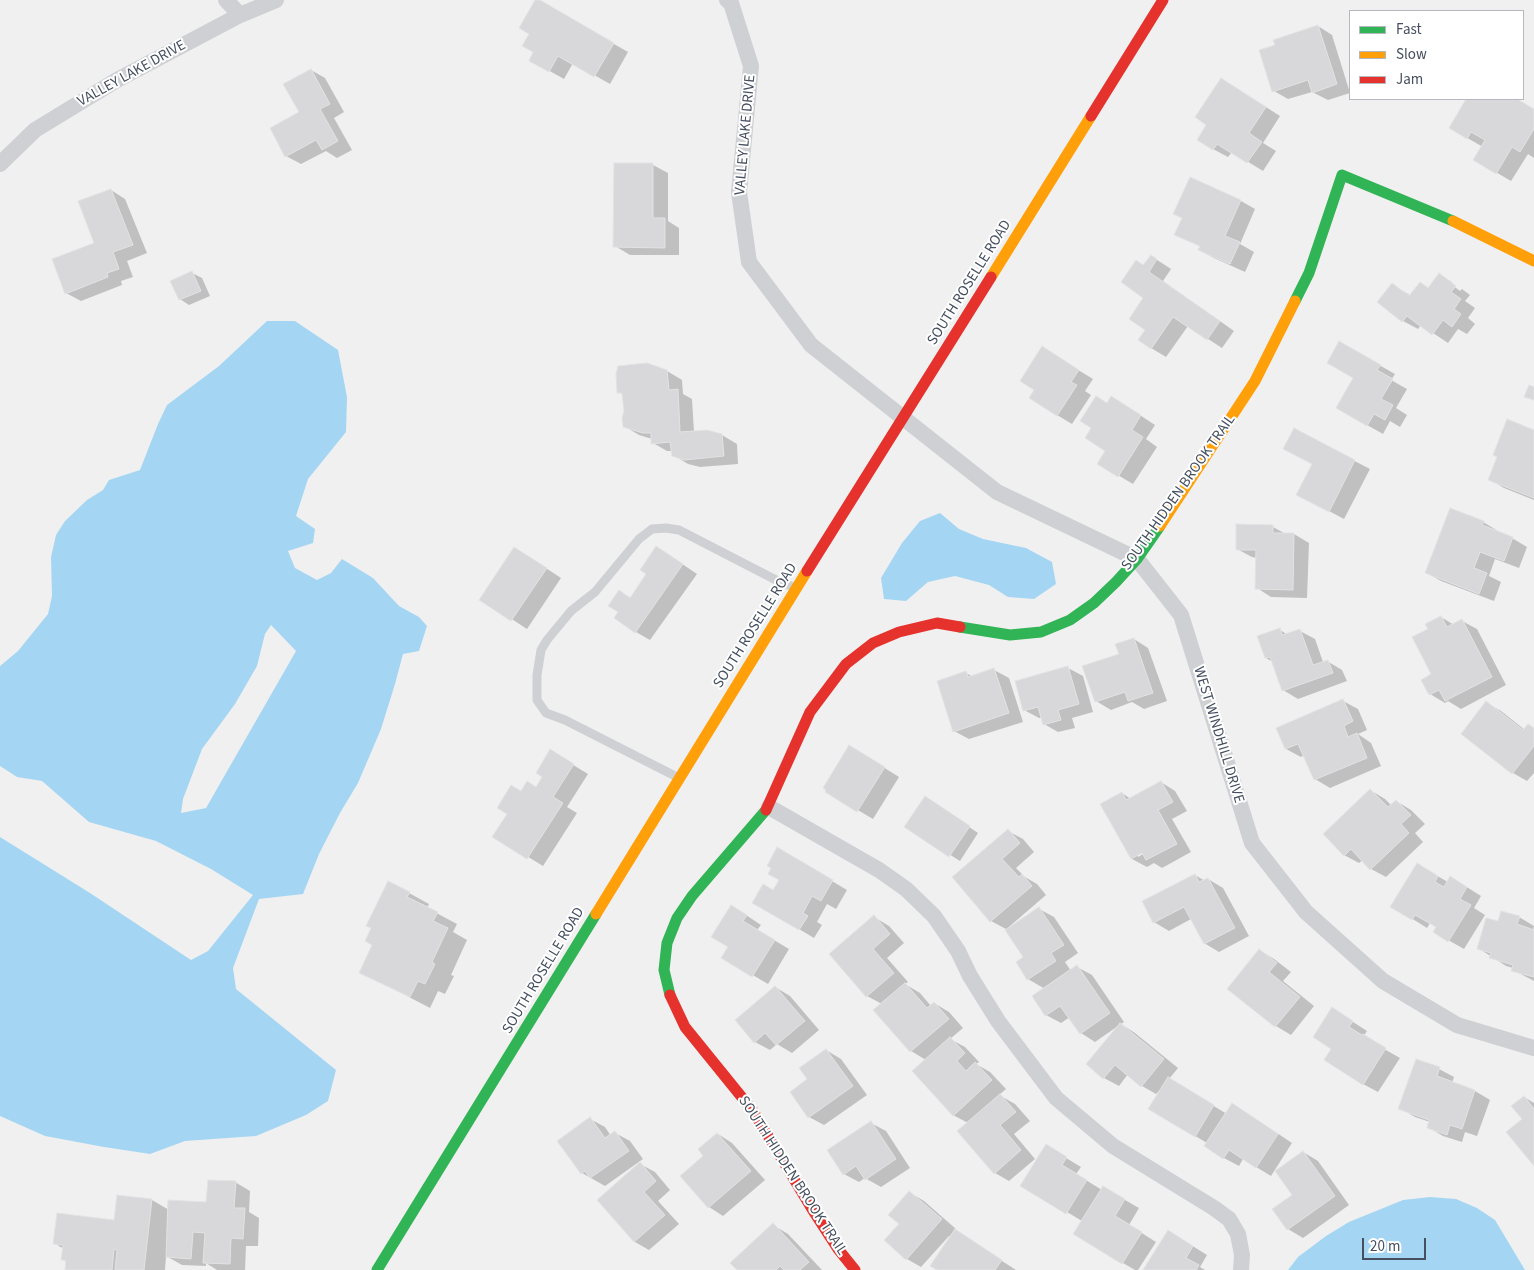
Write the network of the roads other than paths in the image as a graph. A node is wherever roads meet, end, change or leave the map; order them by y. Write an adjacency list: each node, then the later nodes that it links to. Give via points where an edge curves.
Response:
1 (226, 0): 5 (street)
2 (276, 0): 5 (street, VALLEY LAKE DRIVE)
3 (727, 0): 8 (street, VALLEY LAKE DRIVE, via 731,3 751,66 739,192 749,262 811,345)
4 (1163, 0): 8 (street, SOUTH ROSELLE ROAD)
5 (240, 15): 6 (street, VALLEY LAKE DRIVE, via 116,80 35,130)
6 (0, 164)
7 (1534, 261): 9 (street, SOUTH HIDDEN BROOK TRAIL, via 1469,228 1342,176 1309,273 1255,381)
8 (904, 418): 9 (street, WEST WINDHILL DRIVE, via 997,492); 10 (street, SOUTH ROSELLE ROAD)
9 (1137, 558): 12 (street, SOUTH HIDDEN BROOK TRAIL, via 1094,603 1070,620 1041,632 1010,635 936,623 899,632 873,644 846,664 810,712); 13 (street, WEST WINDHILL DRIVE, via 1181,615 1252,843 1306,912 1383,981 1457,1025)
10 (796, 588): 11 (street, SOUTH ROSELLE ROAD); 11 (lane, via 679,530 652,530 639,539 595,592 571,611 547,640 541,650 537,675 537,700 546,713)
11 (680, 778): 14 (street, SOUTH ROSELLE ROAD)
12 (769, 807): 15 (street, SOUTH HIDDEN BROOK TRAIL, via 677,918 667,943 664,970 670,996 685,1027 753,1111 812,1209); 16 (street, via 879,870 906,889 934,916 958,950 998,1021 1056,1098 1113,1146 1229,1219 1238,1234 1242,1255)
13 (1534, 1048)
14 (377, 1270)
15 (855, 1270)
16 (1240, 1270)

